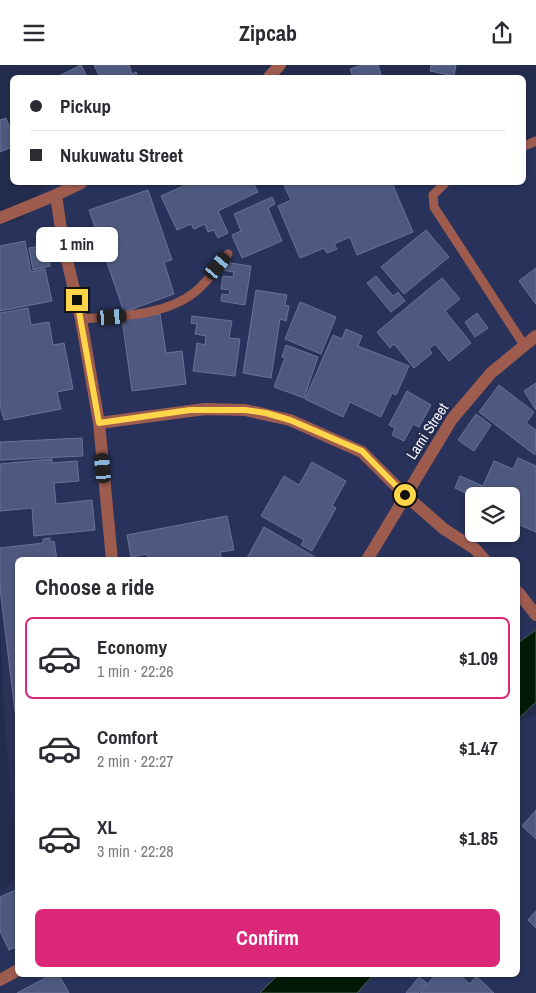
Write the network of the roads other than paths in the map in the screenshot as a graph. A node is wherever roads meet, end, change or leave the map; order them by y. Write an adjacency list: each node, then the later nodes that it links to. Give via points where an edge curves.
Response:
1 (280, 65): 2 (street)
2 (271, 75)
3 (77, 185): 5 (street)
4 (443, 185): 9 (lane, via 433,195 434,207)
5 (56, 195): 6 (street); 8 (street, via 63,243)
6 (0, 218)
7 (228, 253): 8 (lane, via 197,290 183,300 128,315)
8 (81, 319): 10 (street)
9 (532, 341): 11 (street, Lami Street, via 491,373 452,419)
10 (99, 423): 11 (street, via 190,410 266,413 362,451); 12 (street)
11 (405, 495): 13 (street, Lami Street); 14 (street)
12 (112, 557)
13 (369, 557)
14 (482, 557)
15 (520, 595): 16 (street)
16 (536, 615)
17 (15, 972): 18 (street)
18 (0, 980)

